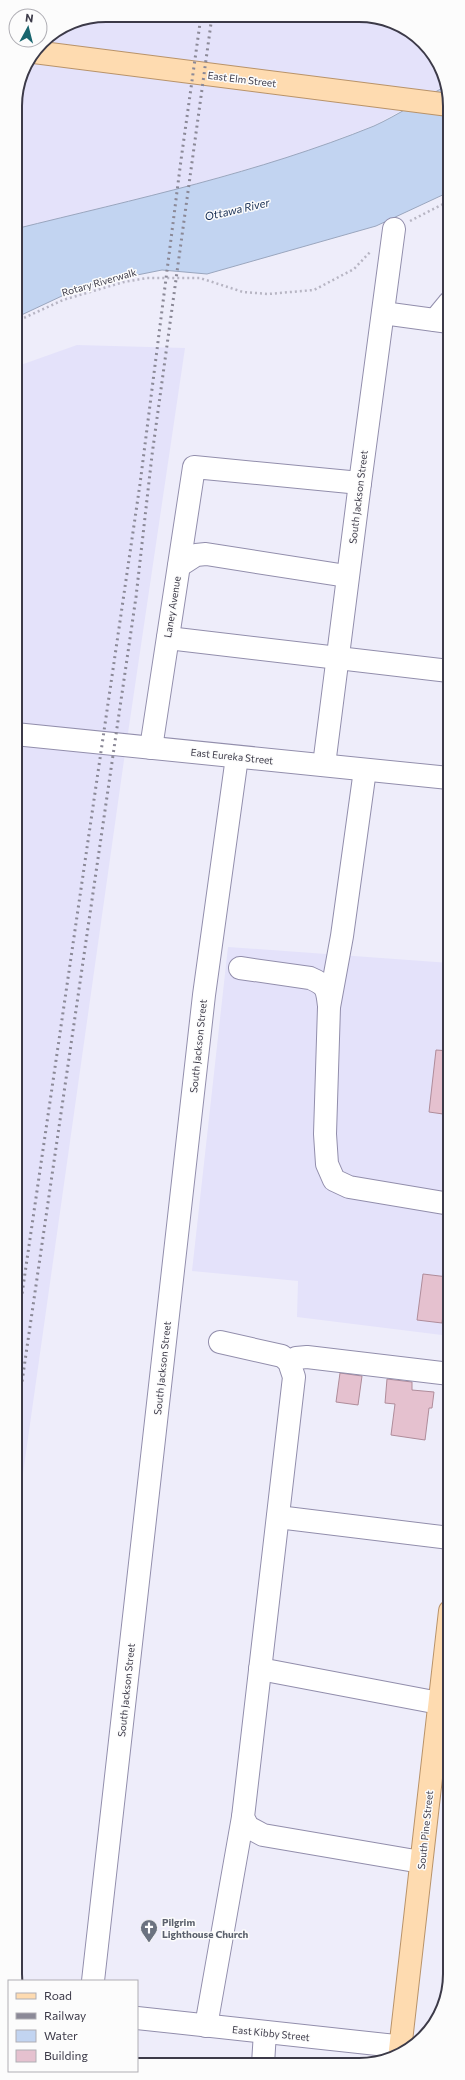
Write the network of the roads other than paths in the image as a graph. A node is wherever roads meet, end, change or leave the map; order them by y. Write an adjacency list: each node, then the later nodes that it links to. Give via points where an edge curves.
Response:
1 (41, 53): 2 (main road, East Elm Street)
2 (443, 104)
3 (394, 229): 4 (street, South Jackson Street)
4 (383, 313): 5 (street); 6 (street, South Jackson Street)
5 (442, 321)
6 (360, 483): 7 (street, Laney Avenue, via 194,466); 8 (street, South Jackson Street)
7 (179, 566): 8 (street, via 196,555 206,554 340,575); 9 (street, Laney Avenue)
8 (348, 580): 10 (street, South Jackson Street)
9 (168, 638): 10 (street); 13 (street, Laney Avenue)
10 (338, 658): 11 (street); 15 (street, South Jackson Street)
11 (443, 670)
12 (22, 735): 13 (street, East Eureka Street)
13 (151, 748): 14 (street, East Eureka Street)
14 (238, 757): 15 (street, East Eureka Street); 31 (street, South Jackson Street, via 204,996)
15 (324, 765): 16 (street, East Eureka Street)
16 (365, 770): 17 (street, East Eureka Street); 19 (street, via 342,936)
17 (443, 777)
18 (240, 968): 19 (street, via 310,978 321,982 328,990)
19 (329, 1007): 20 (street, via 325,1134 330,1174 334,1180 349,1187)
20 (443, 1203)
21 (220, 1342): 22 (street, via 282,1356)
22 (289, 1362): 23 (street, via 307,1357); 24 (street, via 294,1377)
23 (443, 1373)
24 (278, 1517): 25 (street); 26 (street)
25 (443, 1537)
26 (260, 1669): 28 (street); 29 (street)
27 (443, 1670): 28 (main road, South Pine Street)
28 (439, 1703): 30 (main road, South Pine Street)
29 (243, 1817): 30 (street, via 248,1827 263,1835); 33 (street)
30 (421, 1862): 35 (main road, South Pine Street)
31 (93, 1980)
32 (138, 2018): 33 (street, East Kibby Street)
33 (206, 2026): 34 (street, East Kibby Street)
34 (265, 2032): 36 (street, East Kibby Street); 37 (street)
35 (402, 2046)
36 (399, 2048)
37 (263, 2058)

